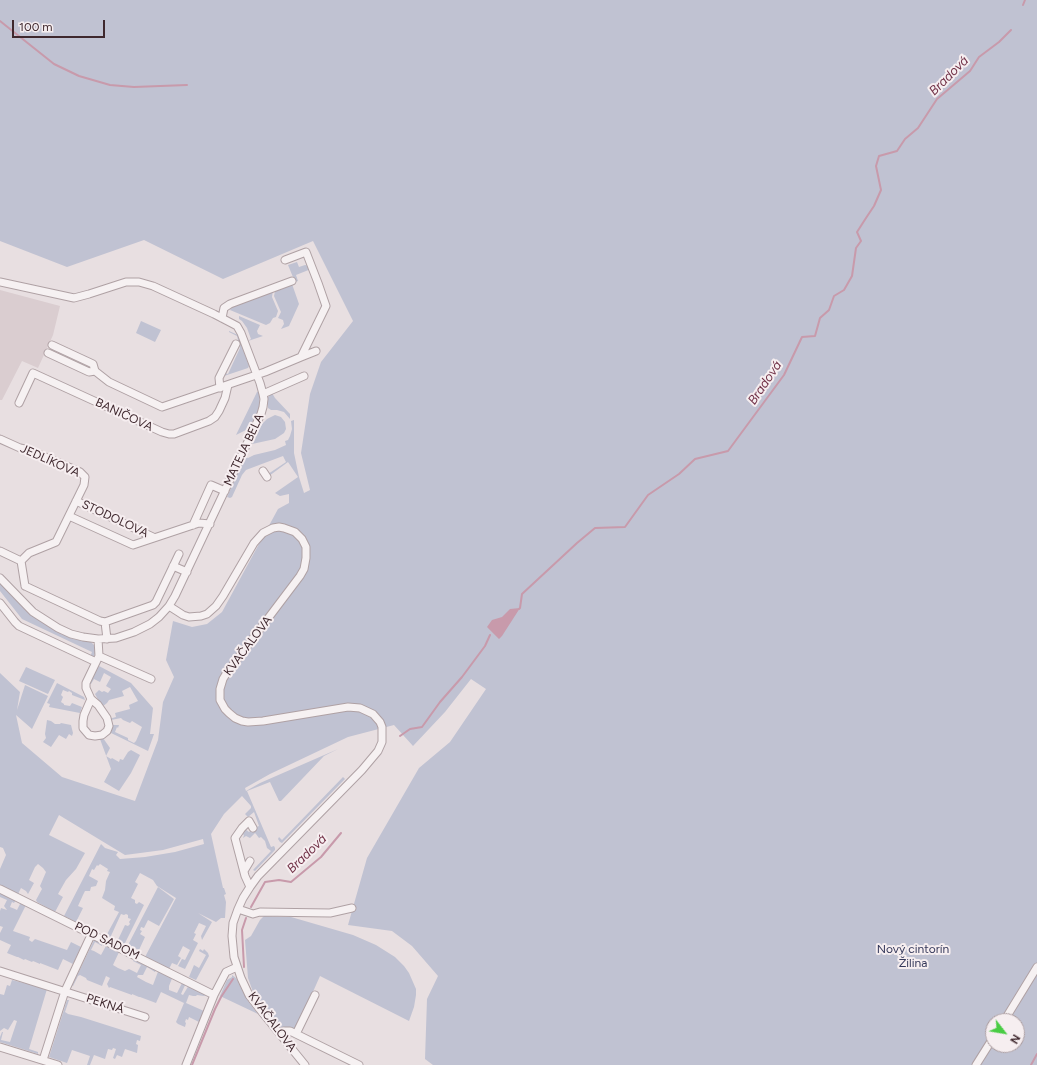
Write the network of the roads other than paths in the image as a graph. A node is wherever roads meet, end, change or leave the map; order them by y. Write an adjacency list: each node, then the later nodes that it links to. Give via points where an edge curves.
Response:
1 (285, 260): 9 (street, via 306,252 326,306)
2 (292, 281): 4 (street, via 230,304 224,308)
3 (0, 282): 4 (street, MATEJA BELA, via 74,298 126,282 139,282)
4 (222, 318): 11 (street, MATEJA BELA, via 237,326 242,333)
5 (236, 344): 14 (street, via 219,378)
6 (52, 345): 10 (street, BANIČOVA, via 93,364)
7 (316, 350): 9 (street, BANIČOVA)
8 (48, 353): 10 (street, BANIČOVA, via 89,372)
9 (302, 357): 11 (street, BANIČOVA)
10 (95, 371): 14 (street, BANIČOVA, via 110,382 162,407)
11 (257, 375): 13 (street, BANIČOVA); 15 (street, MATEJA BELA)
12 (304, 376): 15 (street)
13 (228, 385): 14 (street, BANIČOVA); 16 (street, BANIČOVA, via 225,398 215,417 174,434 162,432 34,372)
14 (220, 388)
15 (263, 394): 18 (street, MATEJA BELA, via 264,407)
16 (19, 403)
17 (0, 439): 19 (street, JEDLÍKOVA, via 80,472 85,477 84,485)
18 (225, 491): 21 (street, MATEJA BELA); 22 (street, via 211,485)
19 (76, 501): 20 (street, JEDLÍKOVA); 23 (street, STODOLOVA)
20 (70, 516): 23 (street, STODOLOVA, via 133,545); 26 (street, JEDLÍKOVA, via 56,542 29,553)
21 (210, 524): 22 (street, STODOLOVA); 28 (street, MATEJA BELA)
22 (193, 525): 23 (street, STODOLOVA)
23 (153, 537)
24 (0, 551): 26 (street)
25 (179, 554): 27 (street)
26 (21, 561): 30 (street)
27 (173, 566): 28 (street); 34 (street, via 153,605)
28 (187, 572): 33 (street, MATEJA BELA, via 176,596)
29 (0, 578): 31 (street, MATEJA BELA)
30 (25, 586): 31 (street); 34 (street)
31 (17, 596): 35 (street, MATEJA BELA, via 33,612 64,631)
32 (0, 603): 37 (street, via 19,626)
33 (168, 606): 36 (street, MATEJA BELA, via 159,617 142,628); 43 (street, KVAČALOVA, via 189,617 207,614 220,601 254,543 263,533 279,527 295,532 306,547 304,569 226,674 220,690 220,700 235,718 248,722 348,707 360,708 374,714 382,727 382,742 374,756 274,858)
34 (105, 622): 36 (street)
35 (98, 639): 36 (street, MATEJA BELA); 37 (street)
36 (107, 639)
37 (97, 659): 38 (street); 39 (street, via 86,683)
38 (151, 679)
39 (91, 699): 39 (street, via 107,718 109,726 102,735 89,735 83,728 84,715)
40 (253, 828): 42 (street, via 249,821 235,838)
41 (250, 861): 42 (street)
42 (244, 871): 43 (street)
43 (250, 887): 46 (street, KVAČALOVA)
44 (0, 889): 47 (street, POD SADOM)
45 (352, 908): 46 (street, via 330,913 253,914)
46 (238, 909): 48 (street, KVAČALOVA, via 232,936)
47 (92, 933): 51 (street); 52 (street, POD SADOM)
48 (237, 967): 52 (street, via 226,972); 56 (street, KVAČALOVA, via 249,995)
49 (1037, 967): 54 (street)
50 (0, 971): 51 (street, PEKNÁ)
51 (65, 991): 55 (street, PEKNÁ); 60 (street)
52 (214, 995): 62 (street)
53 (315, 995): 57 (street)
54 (1009, 1013)
55 (145, 1017)
56 (279, 1033): 57 (street, via 290,1031); 63 (street, KVAČALOVA)
57 (296, 1034): 64 (street)
58 (0, 1047): 60 (street)
59 (985, 1051): 65 (street)
60 (43, 1060): 61 (street)
61 (58, 1065)
62 (186, 1065)
63 (305, 1065)
64 (359, 1065)
65 (976, 1065)

